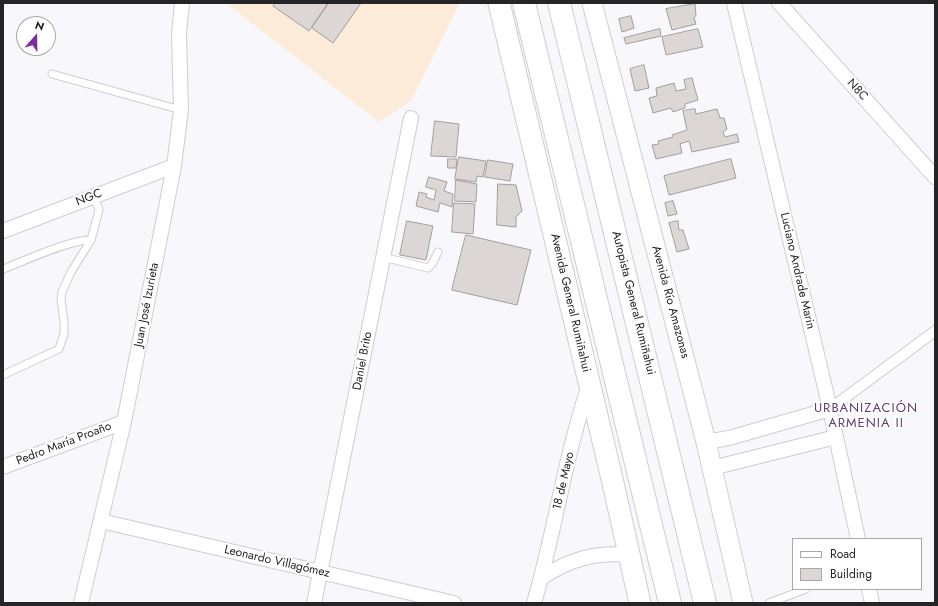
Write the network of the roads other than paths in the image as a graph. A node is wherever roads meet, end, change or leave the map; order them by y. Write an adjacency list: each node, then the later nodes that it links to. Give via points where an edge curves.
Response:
1 (182, 3): 9 (street, Juan José Izurieta, via 179,33)
2 (499, 3): 21 (main road, Avenida General Rumiñahui)
3 (524, 3): 40 (highway)
4 (559, 3): 41 (highway, Autopista General Rumiñahui)
5 (592, 3): 25 (main road, Avenida Río Amazonas)
6 (734, 3): 22 (street, Luciano Andrade Marin)
7 (779, 3): 12 (street, N8C)
8 (52, 74): 9 (lane)
9 (181, 110): 11 (street, Juan José Izurieta)
10 (411, 118): 17 (street, Daniel Brito)
11 (174, 166): 13 (street, NGC); 23 (street, Juan José Izurieta)
12 (935, 177)
13 (94, 196): 14 (street, NGC); 15 (lane, via 99,210)
14 (3, 230)
15 (91, 240): 18 (lane, via 71,243); 20 (lane, via 62,292 64,334 59,349)
16 (438, 252): 17 (lane, via 428,268)
17 (383, 257): 31 (street, Daniel Brito)
18 (3, 269)
19 (935, 331): 22 (street)
20 (3, 375)
21 (590, 385): 30 (main road, Avenida General Rumiñahui); 32 (street, 18 de Mayo, via 575,430)
22 (830, 409): 24 (street, Luciano Andrade Marin); 25 (street, via 729,438)
23 (124, 422): 26 (street, Pedro María Proaño); 28 (street, Juan José Izurieta)
24 (836, 437): 27 (street); 29 (street, Luciano Andrade Marin)
25 (706, 442): 27 (main road, Avenida Río Amazonas)
26 (3, 467)
27 (712, 468): 42 (main road, Avenida Río Amazonas)
28 (101, 521): 31 (street, Leonardo Villagómez); 35 (street, Juan José Izurieta)
29 (858, 538)
30 (630, 555): 32 (street, via 606,554 583,558); 39 (main road, Avenida General Rumiñahui)
31 (321, 572): 36 (street, Daniel Brito); 37 (street, Leonardo Villagómez)
32 (541, 578): 38 (street, 18 de Mayo)
33 (803, 590): 43 (lane)
34 (869, 590): 44 (street)
35 (81, 603)
36 (314, 603)
37 (454, 603)
38 (534, 603)
39 (640, 603)
40 (670, 603)
41 (705, 603)
42 (743, 603)
43 (769, 603)
44 (872, 603)

